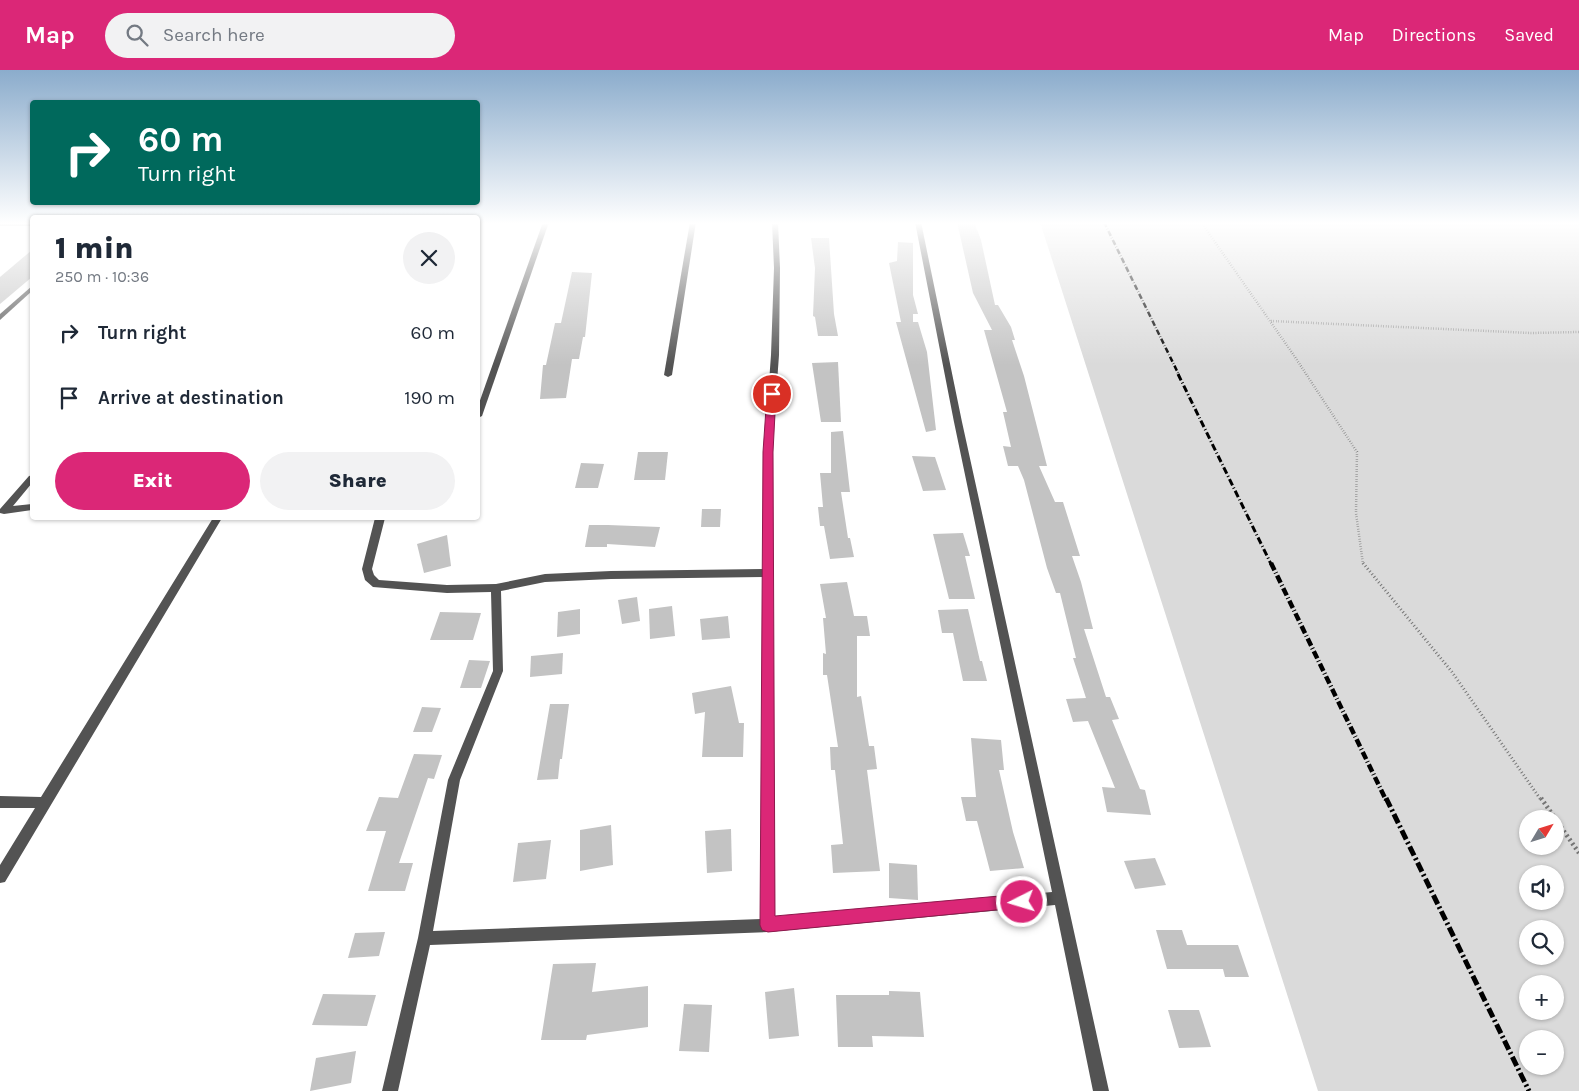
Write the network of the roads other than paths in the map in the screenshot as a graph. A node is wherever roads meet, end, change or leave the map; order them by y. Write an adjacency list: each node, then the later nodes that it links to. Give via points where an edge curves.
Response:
1 (529, 270): 8 (street)
2 (685, 270): 7 (street)
3 (775, 270): 14 (street)
4 (928, 270): 19 (street)
5 (30, 290): 6 (street)
6 (0, 318)
7 (668, 375)
8 (480, 410)
9 (30, 480): 11 (street)
10 (30, 507): 11 (street)
11 (2, 511)
12 (216, 520): 17 (street)
13 (380, 520): 15 (street, via 367,570 377,584 447,589)
14 (767, 573): 15 (street, via 611,574 545,578); 20 (street)
15 (496, 588): 21 (street, via 498,671 454,780)
16 (0, 802): 17 (street)
17 (45, 803): 18 (street)
18 (0, 877)
19 (1061, 898): 20 (street); 23 (street)
20 (768, 925): 21 (street)
21 (425, 938): 22 (street)
22 (390, 1091)
23 (1101, 1091)

